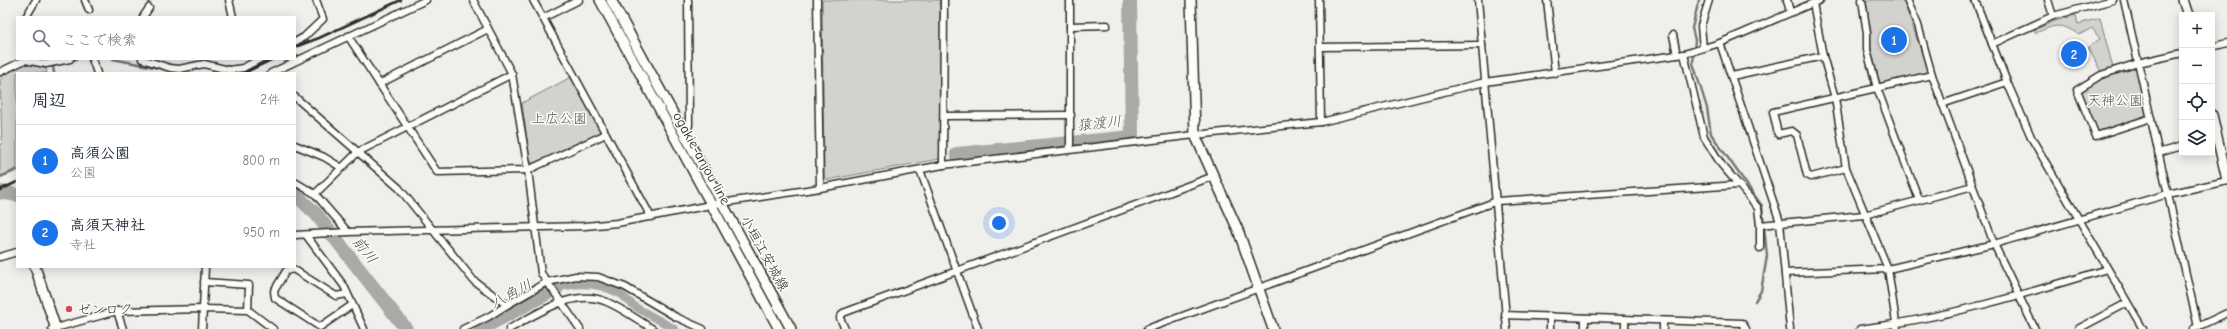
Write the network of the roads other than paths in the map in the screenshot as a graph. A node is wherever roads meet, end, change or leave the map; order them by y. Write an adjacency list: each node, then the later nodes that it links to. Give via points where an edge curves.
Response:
1 (36, 0): 34 (street)
2 (85, 0): 31 (street)
3 (229, 0): 36 (street)
4 (316, 0): 44 (street, via 323,19)
5 (426, 0): 43 (street)
6 (473, 0): 41 (street)
7 (533, 0): 38 (street)
8 (578, 0): 38 (street)
9 (600, 0): 107 (main road, ogakie-anjou line)
10 (611, 0): 84 (main road, 小垣江安城線)
11 (688, 0): 84 (street, via 689,125)
12 (817, 0): 101 (street)
13 (944, 0): 78 (street)
14 (1070, 0): 40 (street)
15 (1191, 0): 83 (main road)
16 (1319, 0): 50 (street)
17 (1478, 0): 48 (street)
18 (1547, 0): 66 (street)
19 (1709, 0): 51 (street, via 1701,26)
20 (1787, 0): 32 (street)
21 (1820, 0): 29 (street)
22 (1862, 0): 73 (street, via 1868,50)
23 (1907, 0): 68 (street, via 1918,25)
24 (1975, 0): 47 (street)
25 (2048, 0): 37 (street)
26 (2112, 0): 37 (street)
27 (2124, 0): 62 (street)
28 (2184, 0): 33 (main road)
29 (1813, 3): 32 (street); 55 (street)
30 (149, 8): 35 (street)
31 (89, 10)
32 (1790, 12): 45 (street)
33 (2187, 12)
34 (27, 16)
35 (144, 16)
36 (233, 16)
37 (2053, 16): 47 (street)
38 (543, 18): 82 (street)
39 (1107, 25): 40 (street)
40 (1070, 26): 77 (street)
41 (488, 29): 67 (street); 72 (street)
42 (1673, 35): 54 (street)
43 (348, 36): 65 (street); 72 (street)
44 (296, 41)
45 (1720, 43): 51 (street); 69 (street)
46 (2227, 43): 49 (street)
47 (1992, 44): 71 (street)
48 (1482, 45): 50 (street); 70 (street)
49 (2215, 46)
50 (1320, 47): 80 (street)
51 (1703, 48): 52 (street)
52 (1684, 54): 54 (street); 99 (street, via 1704,137 1721,164)
53 (2179, 54): 62 (street)
54 (1677, 56): 66 (street)
55 (1823, 56): 69 (street); 75 (street)
56 (23, 60): 63 (street)
57 (29, 60): 58 (street, via 46,64)
58 (65, 60)
59 (92, 60): 64 (street)
60 (145, 60): 61 (street, via 170,68 179,69 204,64 229,70 243,68)
61 (258, 60)
62 (2138, 63): 79 (street); 79 (street, via 2100,75 2077,90 2096,136)
63 (0, 72)
64 (97, 72)
65 (273, 72)
66 (1555, 73): 70 (street)
67 (512, 74): 81 (street); 94 (street)
68 (1932, 75): 73 (street); 76 (street)
69 (1732, 76): 111 (street)
70 (1485, 82): 80 (street); 105 (street)
71 (2007, 82): 76 (street); 110 (street, via 2032,139)
72 (379, 84): 81 (street)
73 (1877, 88): 75 (street); 104 (street)
74 (296, 98): 89 (street)
75 (1835, 98): 93 (street); 93 (street, via 1773,112 1778,134 1792,131 1797,135 1807,175 1811,177)
76 (1942, 104): 100 (street)
77 (1071, 115): 78 (street); 87 (street)
78 (945, 116): 91 (street)
79 (2151, 118): 90 (street)
80 (1321, 122): 83 (street)
81 (408, 127): 89 (street); 94 (street, via 437,172)
82 (606, 134): 94 (street); 109 (street)
83 (1195, 135): 87 (street); 96 (main road)
84 (686, 138): 106 (main road, 小垣江安城線)
85 (2215, 140): 97 (main road)
86 (296, 145): 92 (street)
87 (1070, 145): 91 (street)
88 (2179, 147): 90 (street)
89 (358, 152): 92 (street); 114 (street, via 399,188)
90 (2158, 153): 103 (street)
91 (943, 165): 95 (street)
92 (342, 168): 102 (street)
93 (1846, 168): 108 (street)
94 (528, 170): 113 (street)
95 (920, 170): 101 (street); 126 (street)
96 (1214, 176): 126 (street); 130 (main road, via 1238,230)
97 (2227, 181): 103 (street)
98 (296, 183): 102 (street)
99 (1739, 185): 105 (street); 112 (street, via 1758,208)
100 (1973, 186): 104 (street); 118 (street)
101 (820, 188): 106 (street)
102 (315, 194): 115 (street)
103 (2168, 194): 110 (street); 148 (street)
104 (1919, 200): 108 (street)
105 (1497, 201): 130 (street); 141 (street)
106 (721, 202): 107 (street); 160 (main road, 小垣江安城線)
107 (712, 204): 109 (street); 159 (main road, ogakie-anjou line)
108 (1864, 215): 111 (street); 124 (street)
109 (651, 217): 113 (street, via 585,226)
110 (2078, 220): 118 (street); 125 (street)
111 (1780, 222): 112 (street); 127 (street)
112 (1760, 225): 119 (street)
113 (536, 227): 114 (street); 129 (street, via 541,273)
114 (432, 230): 115 (street); 136 (street, via 474,281)
115 (348, 232): 117 (street)
116 (296, 235): 117 (street)
117 (306, 235): 131 (street, via 344,286)
118 (1994, 244): 124 (street); 132 (street)
119 (1760, 248)
120 (16, 252): 121 (street)
121 (0, 257)
122 (35, 268): 149 (main road)
123 (205, 268): 128 (street)
124 (1888, 269): 127 (street); 147 (street)
125 (2107, 269): 132 (street); 134 (street)
126 (955, 270): 161 (street, via 843,313 840,318); 162 (street)
127 (1785, 274): 172 (street)
128 (204, 282): 137 (street); 138 (street, via 248,284)
129 (547, 282): 133 (street); 136 (street); 158 (street, via 576,276 598,277 624,287 676,317)
130 (1258, 289): 163 (street); 164 (main road)
131 (347, 294): 135 (street); 135 (street, via 336,296 293,268 286,271 274,291 275,298 320,327)
132 (2020, 297): 147 (street); 174 (street)
133 (560, 301): 155 (street); 156 (street); 157 (street, via 596,298 608,302)
134 (2127, 302): 175 (street); 176 (street)
135 (352, 305): 153 (street)
136 (507, 305): 154 (street)
137 (203, 309): 138 (street); 139 (street); 151 (street)
138 (248, 310): 152 (street)
139 (117, 311): 149 (street); 150 (street)
140 (2227, 313): 148 (street)
141 (1505, 315): 142 (street); 165 (street)
142 (1550, 316): 143 (street); 166 (street)
143 (1585, 318): 144 (street); 167 (street)
144 (1625, 320): 145 (street); 168 (street)
145 (1663, 321): 146 (street); 169 (street)
146 (1706, 322): 170 (street); 171 (street, via 1742,324)
147 (1897, 327): 173 (street)
148 (2195, 328)
149 (54, 329)
150 (124, 329)
151 (202, 329)
152 (273, 329)
153 (364, 329)
154 (463, 329)
155 (509, 329)
156 (580, 329)
157 (653, 329)
158 (703, 329)
159 (780, 329)
160 (791, 329)
161 (845, 329)
162 (978, 329)
163 (1147, 329)
164 (1273, 329)
165 (1507, 329)
166 (1550, 329)
167 (1585, 329)
168 (1625, 329)
169 (1663, 329)
170 (1705, 329)
171 (1746, 329)
172 (1790, 329)
173 (1860, 329)
174 (2035, 329)
175 (2078, 329)
176 (2143, 329)

